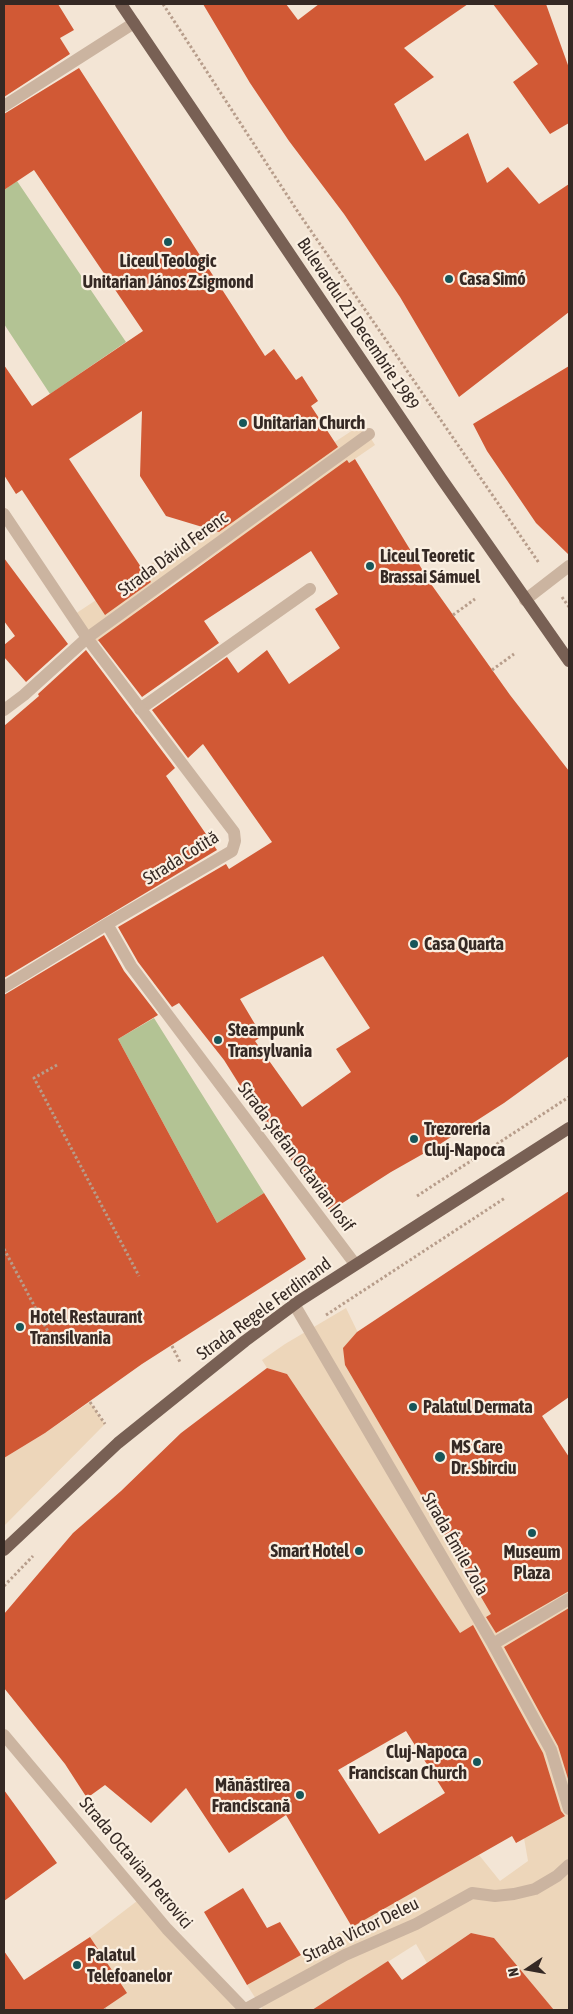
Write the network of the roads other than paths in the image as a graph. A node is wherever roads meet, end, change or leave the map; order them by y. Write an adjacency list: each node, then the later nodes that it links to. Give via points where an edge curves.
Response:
1 (121, 4): 2 (main road, Bulevardul 21 Decembrie 1989)
2 (134, 23): 3 (street); 8 (main road, Bulevardul 21 Decembrie 1989)
3 (4, 106)
4 (369, 434): 9 (street, Strada Dávid Ferenc)
5 (4, 514): 9 (street, Strada Cotită)
6 (569, 566): 8 (street)
7 (310, 589): 11 (street)
8 (526, 600): 10 (main road, Bulevardul 21 Decembrie 1989)
9 (87, 638): 11 (street, Strada Cotită); 12 (street, Strada Dávid Ferenc)
10 (569, 661)
11 (140, 709): 13 (street, Strada Cotită, via 234,832 236,841 232,851)
12 (4, 710)
13 (106, 924): 14 (street, Strada Cotită); 16 (street, Strada Ștefan Octavian Iosif, via 131,966)
14 (4, 987)
15 (569, 1128): 16 (main road, Strada Regele Ferdinand)
16 (355, 1264): 17 (main road, Strada Regele Ferdinand)
17 (294, 1304): 18 (main road, Strada Regele Ferdinand, via 118,1443); 20 (street, Strada Émile Zola)
18 (4, 1550)
19 (569, 1599): 20 (street)
20 (493, 1644): 22 (street, Strada Émile Zola, via 551,1750)
21 (4, 1735): 24 (street, Strada Octavian Petrovici, via 167,1929)
22 (569, 1809)
23 (569, 1864): 24 (street, Strada Victor Deleu, via 558,1876 535,1889 495,1896 472,1893 416,1924 345,1954)
24 (245, 2010)

